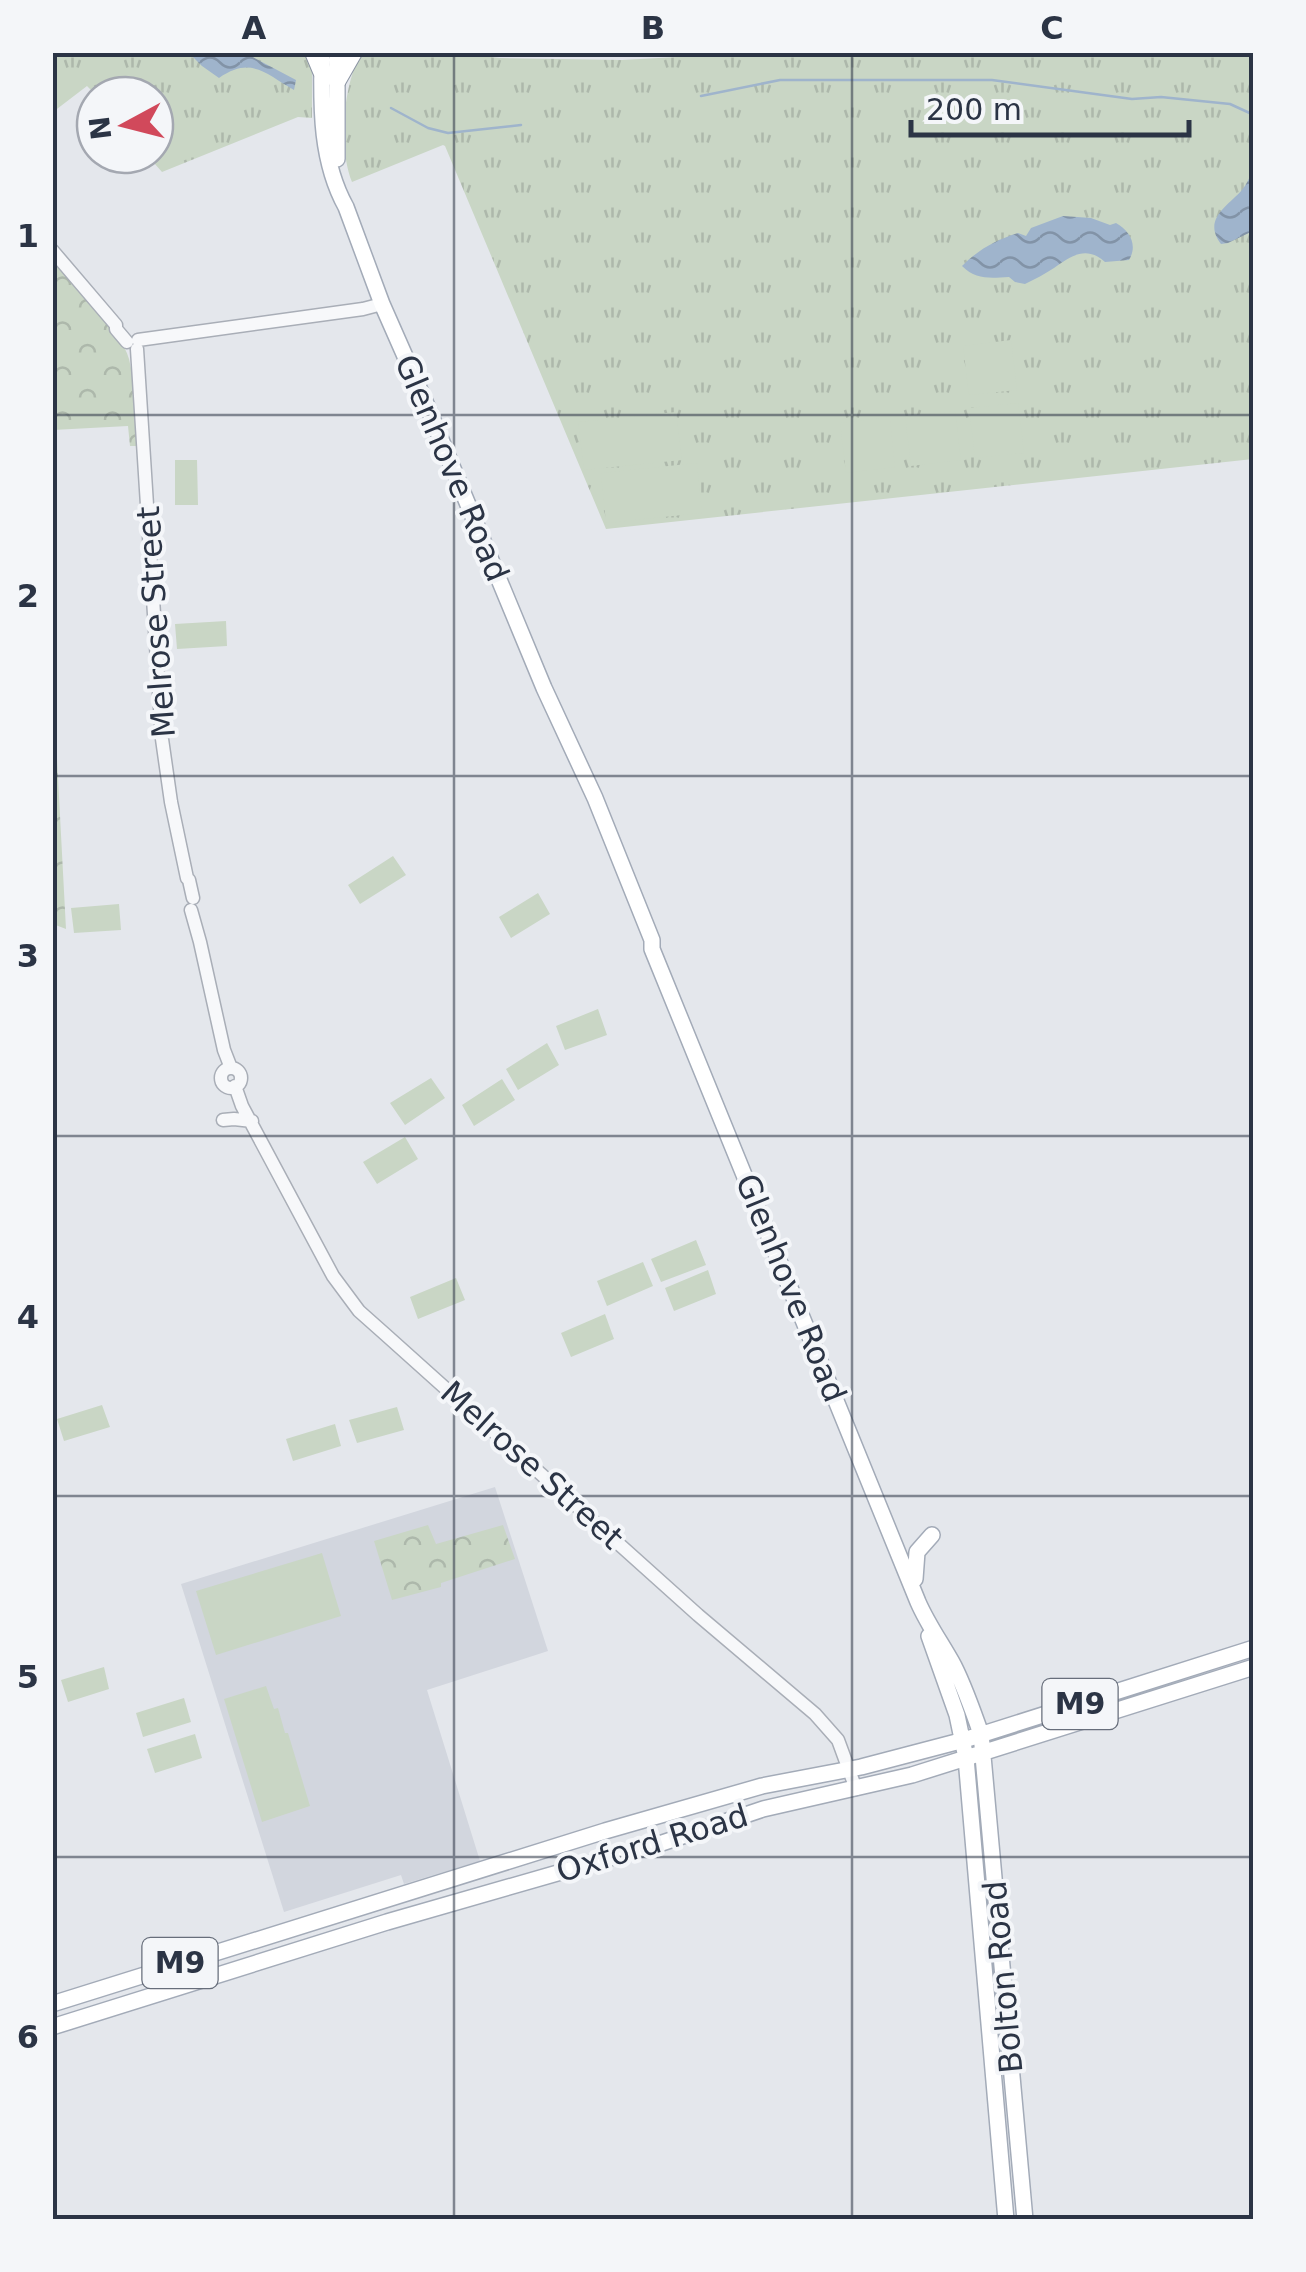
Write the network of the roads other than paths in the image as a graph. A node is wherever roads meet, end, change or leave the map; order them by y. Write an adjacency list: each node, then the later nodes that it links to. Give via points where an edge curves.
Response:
1 (314, 52): 4 (highway)
2 (337, 52): 4 (main road, Glenhove Road)
3 (353, 52): 4 (highway)
4 (328, 74): 6 (main road, Glenhove Road, via 329,120 346,207)
5 (52, 250): 7 (street)
6 (382, 304): 7 (street); 11 (main road, Glenhove Road)
7 (134, 344): 8 (street, Melrose Street, via 171,802 228,1069 239,1072)
8 (249, 1115): 9 (street); 20 (street, Melrose Street, via 325,1262 360,1312 816,1714 838,1740)
9 (223, 1120)
10 (932, 1535): 11 (main road, via 916,1557)
11 (918, 1602): 12 (main road, Glenhove Road)
12 (929, 1627): 15 (main road, Glenhove Road); 17 (main road, Glenhove Road, via 971,1702)
13 (1254, 1648): 17 (main road, Oxford Road / M9)
14 (1254, 1667): 17 (main road, Oxford Road / M9, via 1042,1734)
15 (948, 1688): 16 (main road, Glenhove Road); 18 (main road, via 952,1726)
16 (964, 1740): 17 (main road, Oxford Road / M9); 18 (main road, Oxford Road / M9); 19 (main road, Bolton Road)
17 (982, 1742): 19 (main road, Oxford Road / M9); 25 (main road, Bolton Road)
18 (905, 1755): 20 (main road, Oxford Road / M9)
19 (966, 1758): 21 (main road, Oxford Road / M9); 24 (main road, Bolton Road)
20 (850, 1769): 21 (street, Melrose Street); 22 (main road, Oxford Road / M9, via 605,1830)
21 (856, 1789): 23 (main road, Oxford Road / M9, via 763,1809)
22 (52, 2004)
23 (52, 2027)
24 (1006, 2220)
25 (1025, 2220)

